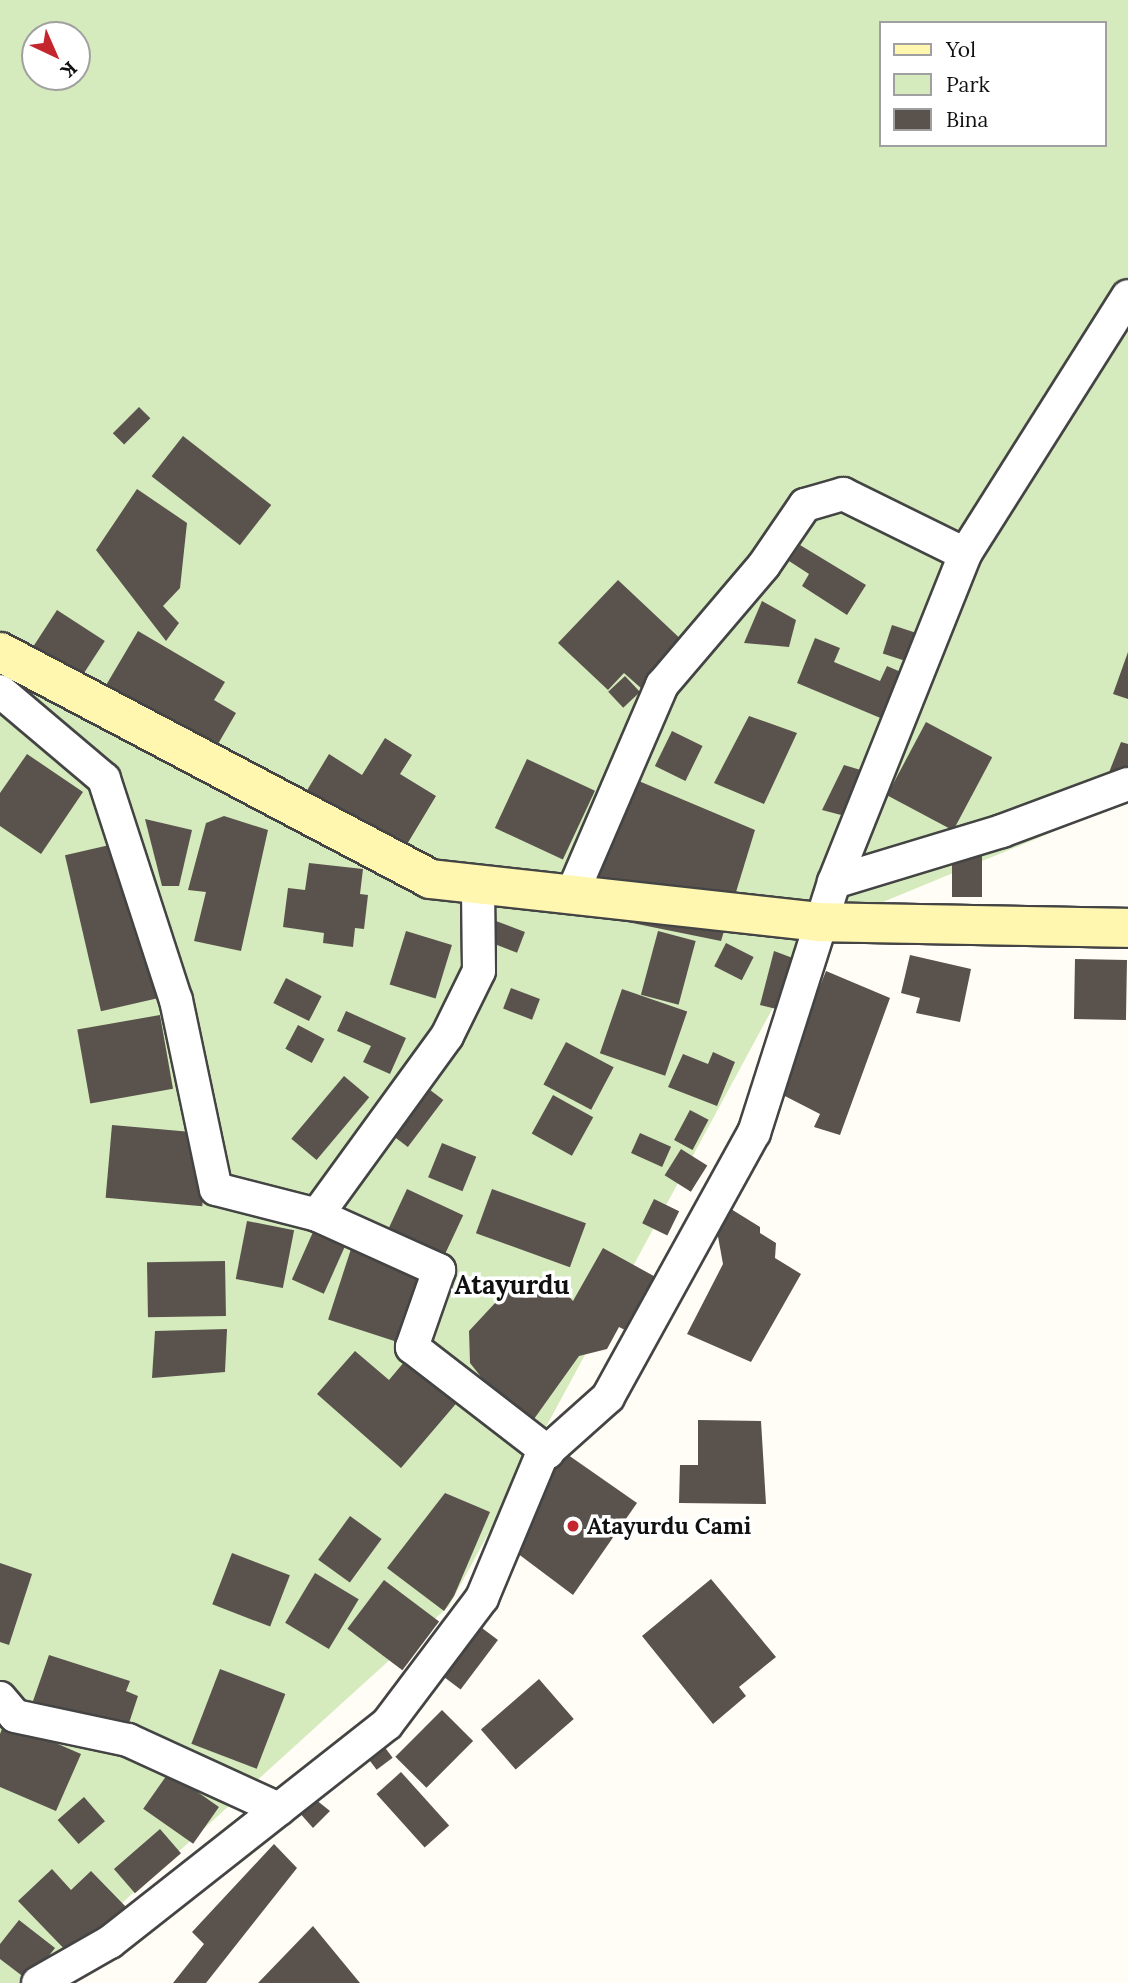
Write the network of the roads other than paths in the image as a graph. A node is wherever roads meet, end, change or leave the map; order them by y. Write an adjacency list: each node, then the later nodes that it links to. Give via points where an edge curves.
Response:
1 (1128, 296): 2 (street)
2 (965, 554): 6 (street); 8 (street, via 842,494 804,505 764,565 662,685)
3 (0, 652): 7 (street, via 430,879)
4 (0, 691): 11 (street, via 104,779 176,1000 216,1189)
5 (1128, 784): 6 (street, via 1002,831)
6 (834, 882): 9 (street)
7 (478, 884): 8 (street); 11 (street, via 479,971 474,982 447,1036)
8 (572, 894): 9 (street)
9 (818, 922): 10 (street); 12 (street, via 754,1133 608,1397)
10 (1128, 928)
11 (317, 1215): 12 (street, via 439,1270 412,1347)
12 (548, 1451): 14 (street, via 541,1457 474,1608 387,1724)
13 (0, 1698): 14 (street, via 15,1716 128,1740)
14 (279, 1809): 15 (street, via 110,1942)
15 (38, 1983)

